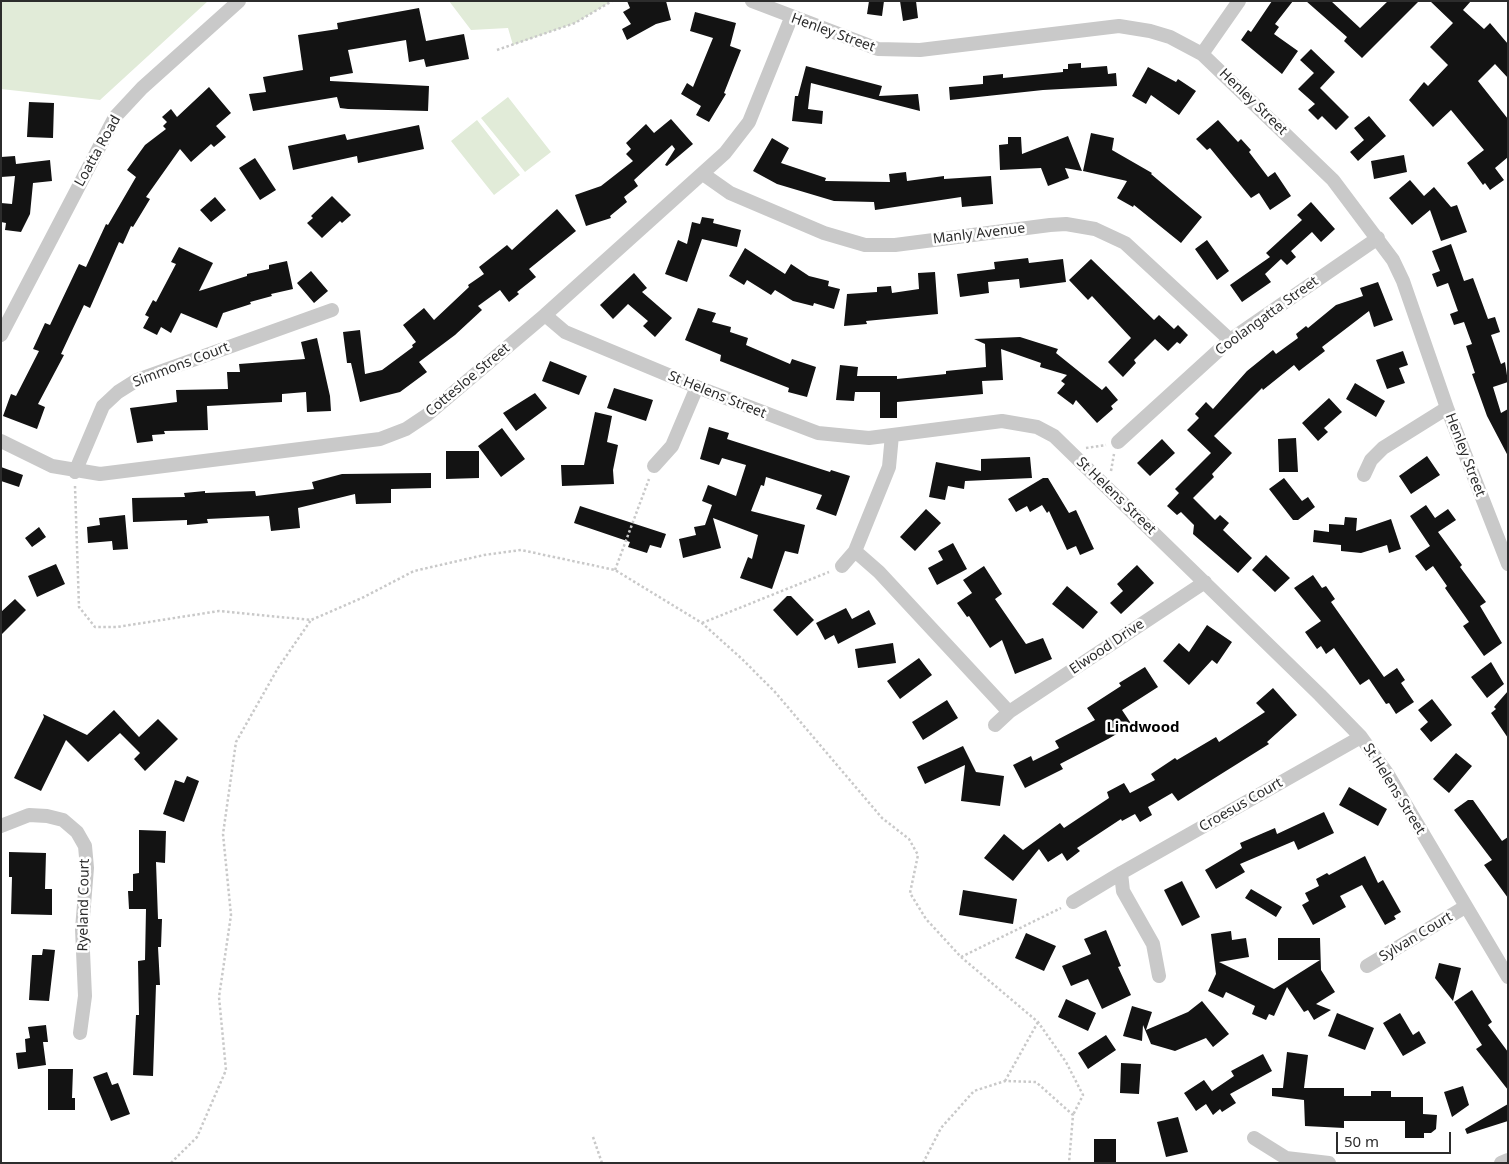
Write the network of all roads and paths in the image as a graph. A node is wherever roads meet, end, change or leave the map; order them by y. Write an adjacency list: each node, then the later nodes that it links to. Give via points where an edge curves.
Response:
1 (239, 1): 12 (street, Loatta Road, via 142,88 115,117)
2 (612, 1): 6 (path, via 575,23)
3 (752, 1): 5 (street, Henley Street)
4 (1239, 1): 7 (street)
5 (791, 18): 7 (street, Henley Street, via 878,50 897,51 1119,26 1170,37); 8 (street, Cottesloe Street, via 749,122 726,153)
6 (497, 50)
7 (1202, 54): 9 (street, Henley Street, via 1333,180)
8 (703, 174): 11 (street, Cottesloe Street); 13 (street, Manly Avenue, via 730,193 824,233 865,245 895,245 1050,225 1094,229 1125,243)
9 (1378, 238): 13 (street, Coolangatta Street); 15 (street, Henley Street, via 1403,281)
10 (332, 310): 21 (street, Simmons Court, via 137,380 103,406)
11 (545, 315): 14 (street, St Helens Street, via 565,332); 21 (street, Cottesloe Street, via 427,416 394,435 100,474)
12 (1, 335)
13 (1230, 340): 18 (street, Coolangatta Street)
14 (697, 387): 16 (street, St Helens Street, via 818,433 851,438); 20 (street, via 672,446)
15 (1447, 408): 22 (street, via 1383,448 1371,460); 25 (street, Henley Street)
16 (892, 435): 19 (street, St Helens Street, via 1002,421 1020,422 1054,436); 24 (street, via 888,467)
17 (1, 442): 21 (street, Cottesloe Street, via 52,466)
18 (1118, 442): 19 (path, via 1084,448); 23 (path, via 1111,471)
19 (1076, 456): 23 (street, St Helens Street)
20 (654, 466): 27 (path)
21 (75, 472): 29 (path, via 79,607 95,627 117,627 219,611)
22 (1364, 475)
23 (1103, 482): 28 (street, St Helens Street)
24 (855, 551): 26 (street); 31 (street, via 879,572)
25 (1508, 564)
26 (842, 566): 30 (path)
27 (615, 570): 29 (path, via 520,550 484,555 414,570); 30 (path)
28 (1204, 582): 31 (street, Elwood Drive); 33 (street, St Helens Street)
29 (311, 620): 49 (path, via 278,668 236,742 222,834 231,915 219,997 226,1070 197,1137)
30 (702, 623): 38 (path, via 775,692 882,818 909,839 918,855 910,893 926,919)
31 (1009, 712): 32 (street, Elwood Drive)
32 (995, 725)
33 (1361, 737): 35 (street, Croesus Court); 37 (street, St Helens Street, via 1387,773)
34 (1, 826): 43 (street, Ryeland Court, via 30,815 47,816 63,820 77,832 85,846 87,868 82,929 85,996)
35 (1121, 873): 36 (street, Croesus Court); 40 (street, via 1122,891 1153,944)
36 (1073, 902): 38 (path)
37 (1465, 908): 39 (street, Sylvan Court); 41 (street, St Helens Street)
38 (961, 957): 42 (path)
39 (1367, 966)
40 (1160, 976)
41 (1508, 977)
42 (1038, 1022): 44 (path); 45 (path, via 1066,1062 1083,1096)
43 (80, 1033)
44 (1005, 1081): 45 (path, via 1036,1082); 51 (path, via 974,1091 941,1128)
45 (1073, 1115): 52 (path)
46 (593, 1136): 50 (path)
47 (1254, 1138): 53 (street, via 1286,1158)
48 (1508, 1160): 54 (street)
49 (171, 1163)
50 (602, 1163)
51 (923, 1163)
52 (1069, 1163)
53 (1328, 1163)
54 (1501, 1163)

